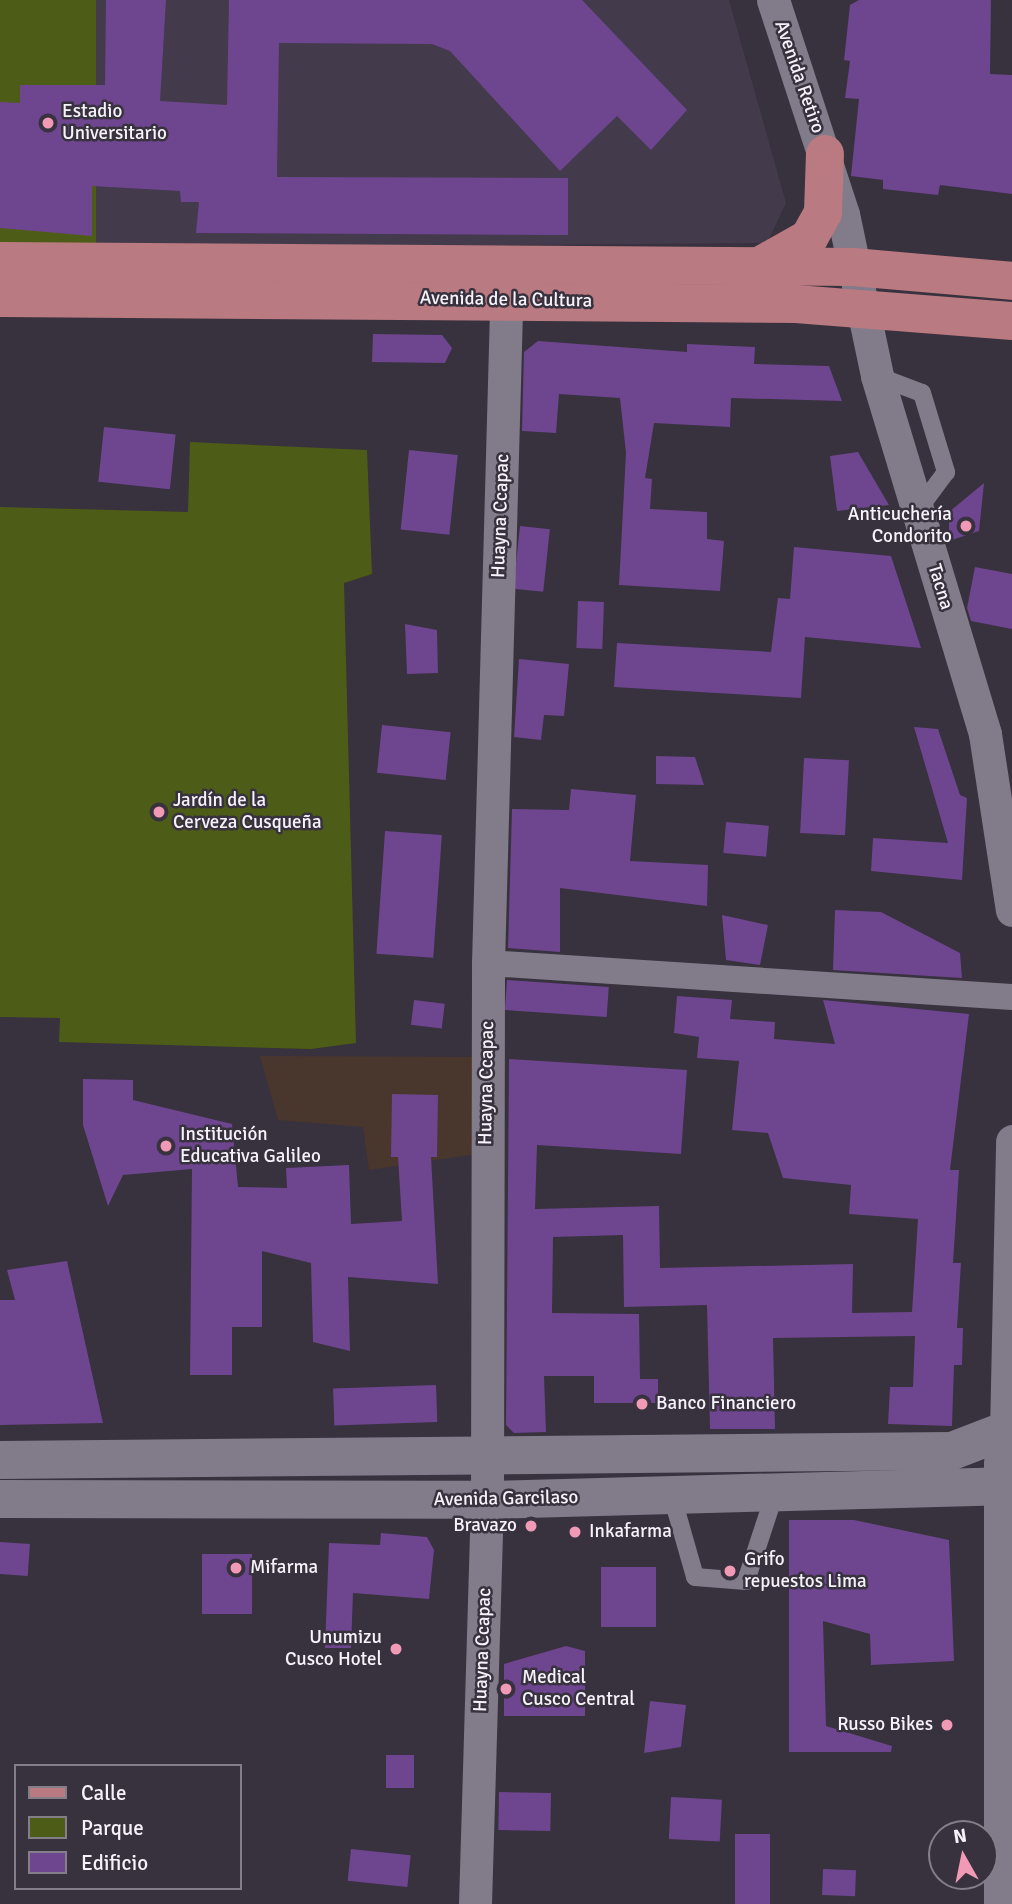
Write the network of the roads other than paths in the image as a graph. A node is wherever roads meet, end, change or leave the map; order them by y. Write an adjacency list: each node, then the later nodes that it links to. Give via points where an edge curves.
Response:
1 (773, 0): 2 (street, Avenida Retiro)
2 (825, 154): 5 (main road, via 823,213 787,256); 6 (street, Avenida Retiro)
3 (0, 261): 4 (main road, Avenida de la Cultura)
4 (508, 262): 5 (main road, Avenida de la Cultura); 9 (street, Huayna Ccapac)
5 (759, 266): 6 (main road, Avenida de la Cultura)
6 (853, 267): 7 (main road, Avenida de la Cultura); 10 (street, Tacna)
7 (1012, 281)
8 (0, 298): 9 (main road, Avenida de la Cultura)
9 (507, 299): 10 (main road, Avenida de la Cultura); 13 (street, Huayna Ccapac)
10 (860, 306): 11 (main road, Avenida de la Cultura); 12 (street, Tacna, via 985,734)
11 (1012, 321)
12 (1012, 910)
13 (488, 963): 14 (street); 17 (street, Huayna Ccapac)
14 (1012, 997)
15 (1012, 1141): 16 (street)
16 (1009, 1431): 17 (main road, via 952,1451); 19 (main road)
17 (488, 1455): 18 (main road); 23 (street, Huayna Ccapac)
18 (0, 1460)
19 (1007, 1486): 20 (main road, Avenida Garcilaso); 25 (main road)
20 (775, 1493): 21 (main road, Avenida Garcilaso); 21 (lane, via 746,1581 695,1577)
21 (672, 1496): 23 (main road, Avenida Garcilaso)
22 (0, 1499): 23 (main road, Avenida Garcilaso)
23 (487, 1500): 24 (street, Huayna Ccapac)
24 (475, 1904)
25 (1003, 1904)

